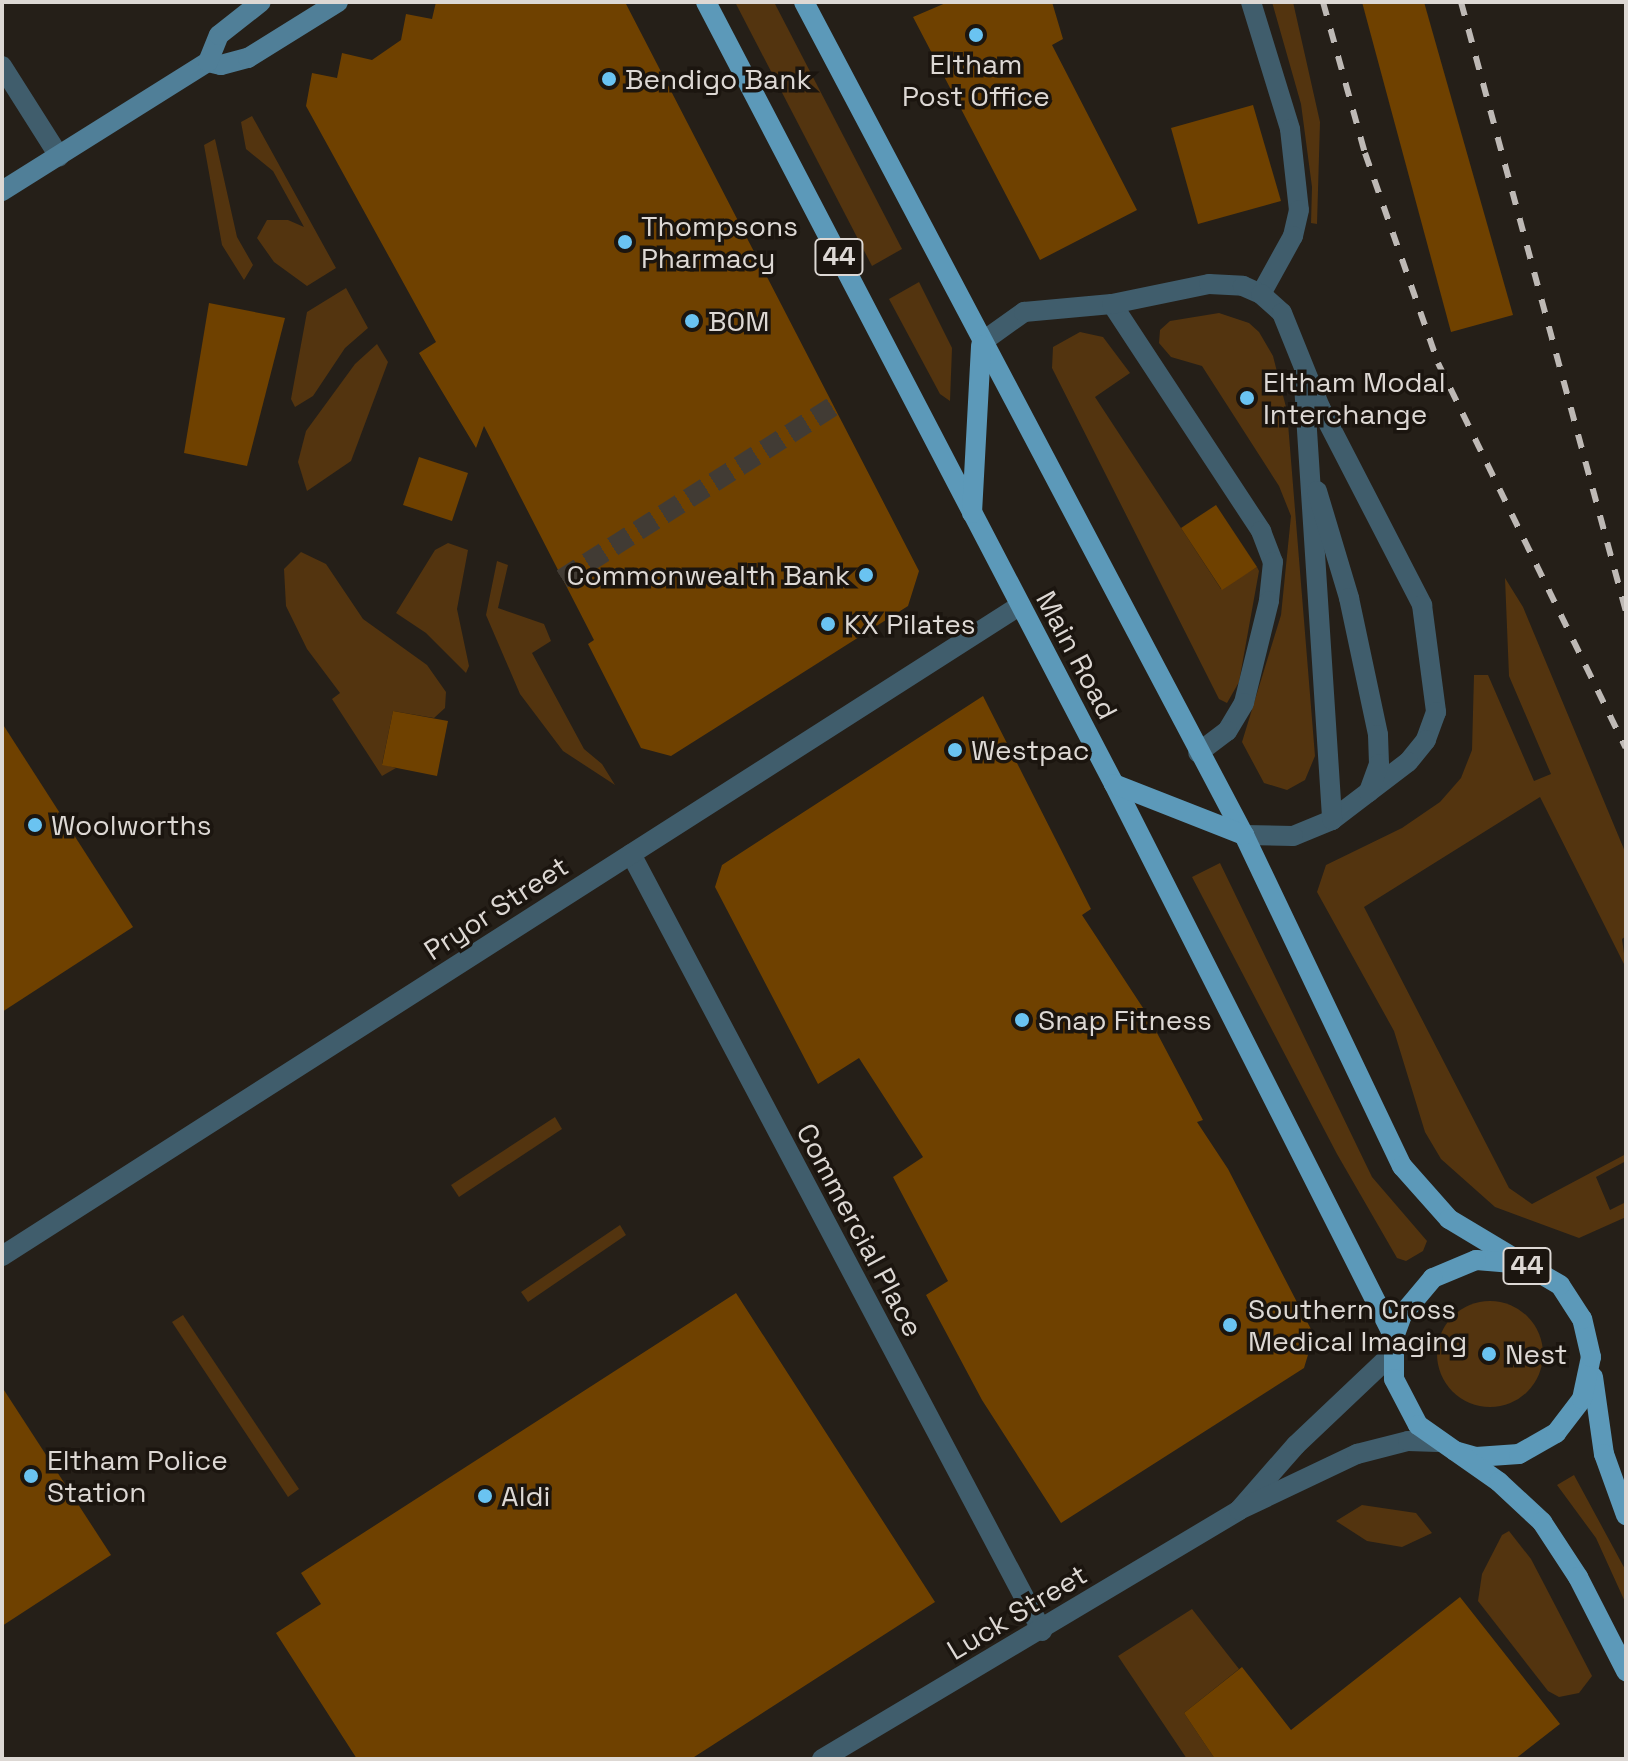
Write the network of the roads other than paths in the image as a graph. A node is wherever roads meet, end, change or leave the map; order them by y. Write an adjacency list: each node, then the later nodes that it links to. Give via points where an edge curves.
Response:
1 (261, 2): 6 (street, via 219,35)
2 (338, 2): 6 (street, via 248,58 221,65)
3 (706, 2): 15 (main road, Main Road / 44)
4 (804, 2): 12 (main road, 44)
5 (1251, 2): 10 (street, via 1290,129 1299,210 1293,236)
6 (208, 62): 8 (street)
7 (2, 66): 8 (street)
8 (59, 156): 9 (street)
9 (2, 191)
10 (1261, 294): 11 (street, via 1209,284); 13 (street, via 1282,313)
11 (1112, 304): 12 (street, via 1024,312); 17 (street, via 1261,531 1273,562 1244,703 1227,731)
12 (982, 342): 15 (main road); 17 (main road, 44)
13 (1303, 372): 14 (street); 19 (street, via 1426,617 1436,690 1434,722 1408,762)
14 (1308, 461): 19 (street, via 1349,598 1378,735 1379,764); 20 (street)
15 (972, 513): 16 (main road, Main Road / 44)
16 (1019, 606): 18 (main road, Main Road / 44); 22 (street, Pryor Street)
17 (1198, 753): 21 (main road, 44)
18 (1114, 784): 21 (main road); 25 (main road, Main Road / 44)
19 (1369, 792): 20 (street)
20 (1332, 820): 21 (street, via 1293,836)
21 (1244, 835): 24 (main road, 44, via 1402,1166 1449,1219)
22 (631, 854): 23 (street, Pryor Street); 30 (street, Commercial Place)
23 (2, 1256)
24 (1524, 1264): 25 (main road, 44, via 1489,1259 1453,1266 1415,1295); 26 (main road, 44, via 1560,1285 1572,1301)
25 (1393, 1345): 27 (main road, 44, via 1403,1404); 28 (street, Luck Street)
26 (1591, 1357): 27 (main road, via 1577,1408 1539,1445 1498,1457); 29 (main road, 44, via 1604,1454)
27 (1447, 1446): 28 (street, Luck Street, via 1408,1441 1357,1454); 31 (main road, 44, via 1542,1522 1572,1567)
28 (1239, 1510): 30 (street, Luck Street)
29 (1626, 1515)
30 (1042, 1631): 32 (street, Luck Street)
31 (1626, 1671)
32 (822, 1759)

